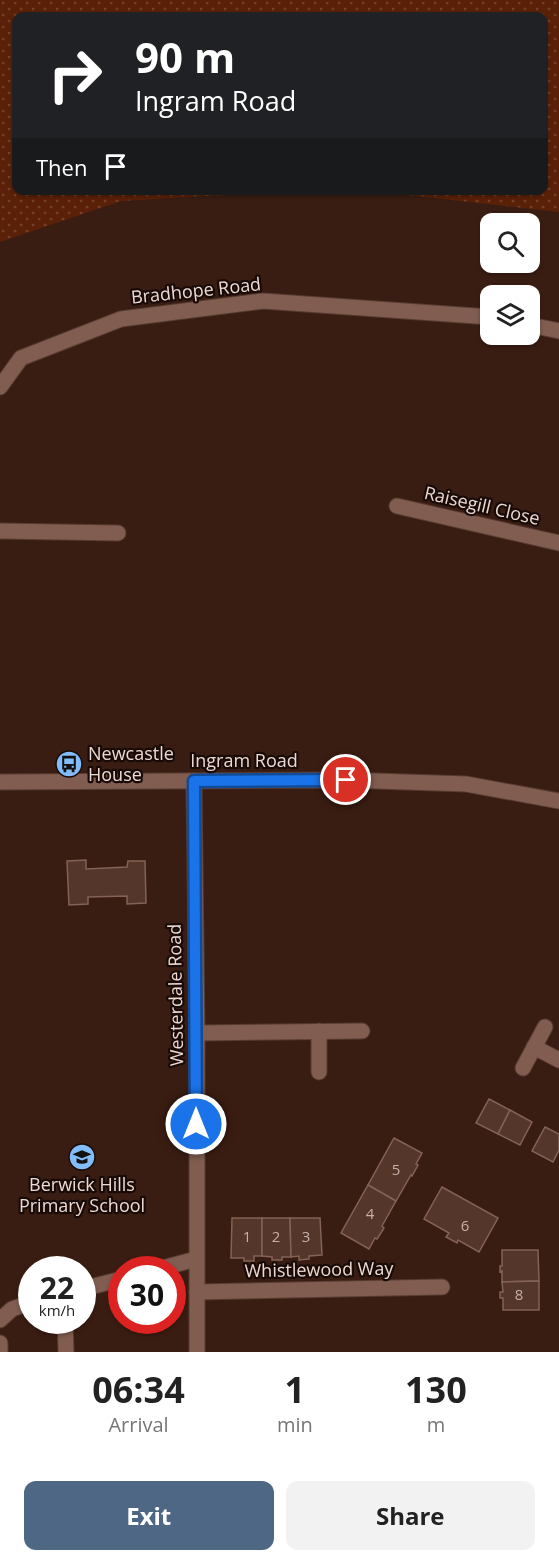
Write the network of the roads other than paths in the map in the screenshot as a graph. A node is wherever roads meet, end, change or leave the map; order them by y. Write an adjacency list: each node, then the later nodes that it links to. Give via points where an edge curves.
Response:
1 (480, 315): 4 (street, Bradhope Road, via 263,301 121,319 21,358)
2 (540, 327): 3 (street)
3 (559, 331)
4 (0, 387)
5 (397, 506): 8 (street, Raisegill Close)
6 (0, 531): 7 (street)
7 (118, 533)
8 (559, 543)
9 (194, 781): 10 (street, Ingram Road); 11 (street, Ingram Road, via 466,784); 15 (street, Westerdale Road)
10 (0, 782)
11 (559, 801)
12 (545, 1027): 16 (street)
13 (319, 1031): 14 (street); 15 (street); 19 (street)
14 (362, 1031)
15 (197, 1033): 20 (street, Westerdale Road)
16 (534, 1047): 17 (street); 18 (street)
17 (559, 1060)
18 (523, 1068)
19 (319, 1072)
20 (196, 1259): 21 (street); 23 (street, Westerdale Road)
21 (186, 1262)
22 (442, 1287): 23 (street, Whistlewood Way)
23 (196, 1292): 30 (street, Westerdale Road)
24 (18, 1307): 25 (street)
25 (0, 1320)
26 (65, 1334): 29 (street)
27 (0, 1343): 28 (street)
28 (0, 1352)
29 (66, 1352)
30 (197, 1352)

